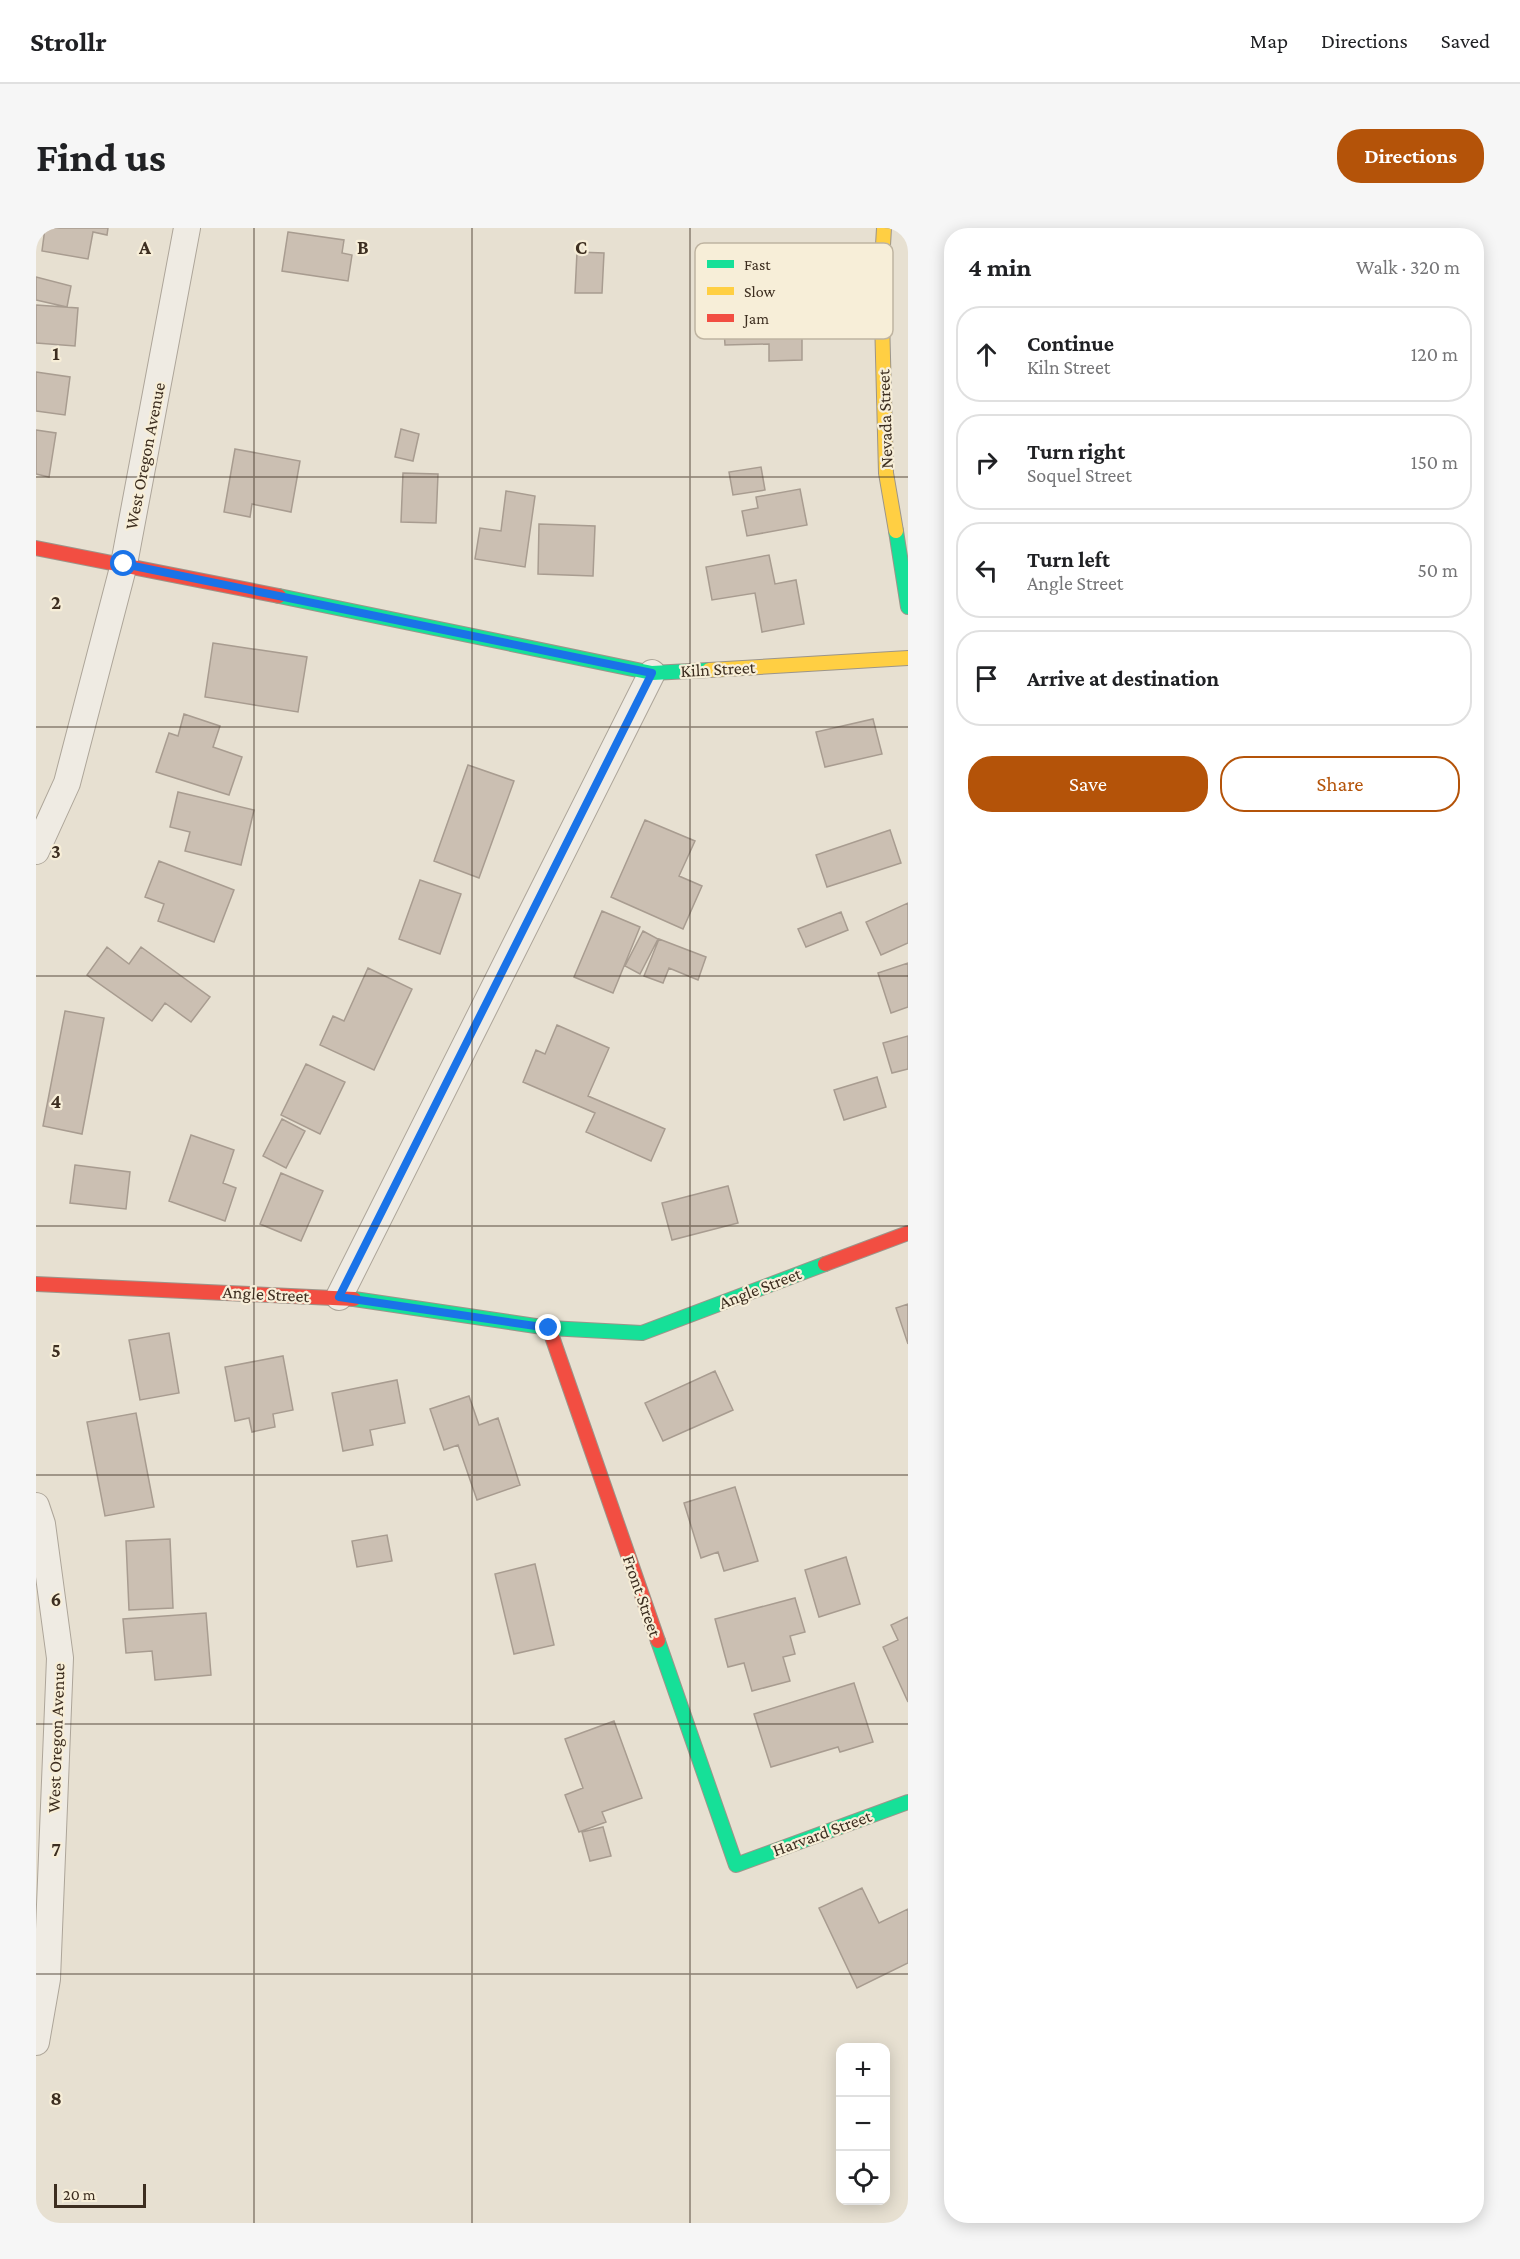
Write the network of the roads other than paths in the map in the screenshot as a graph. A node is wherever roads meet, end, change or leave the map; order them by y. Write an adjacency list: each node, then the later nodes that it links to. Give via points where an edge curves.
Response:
1 (187, 228): 6 (street, West Oregon Avenue)
2 (884, 228): 3 (street, Nevada Street)
3 (883, 243)
4 (883, 339): 7 (street, Nevada Street, via 886,473)
5 (36, 548): 6 (street, Kiln Street)
6 (124, 564): 9 (street, Kiln Street); 10 (street, West Oregon Avenue, via 68,783)
7 (908, 608)
8 (908, 658): 9 (street, Kiln Street)
9 (652, 673): 13 (street)
10 (36, 851)
11 (908, 1233): 14 (street, Angle Street, via 642,1333)
12 (36, 1284): 13 (street, Angle Street)
13 (339, 1297): 14 (street, Angle Street)
14 (549, 1328): 17 (street, Front Street)
15 (36, 1506): 18 (street, West Oregon Avenue, via 42,1524 60,1658)
16 (908, 1802): 17 (street, Harvard Street)
17 (736, 1864)
18 (41, 1978): 19 (street, West Oregon Avenue)
19 (36, 2042)

